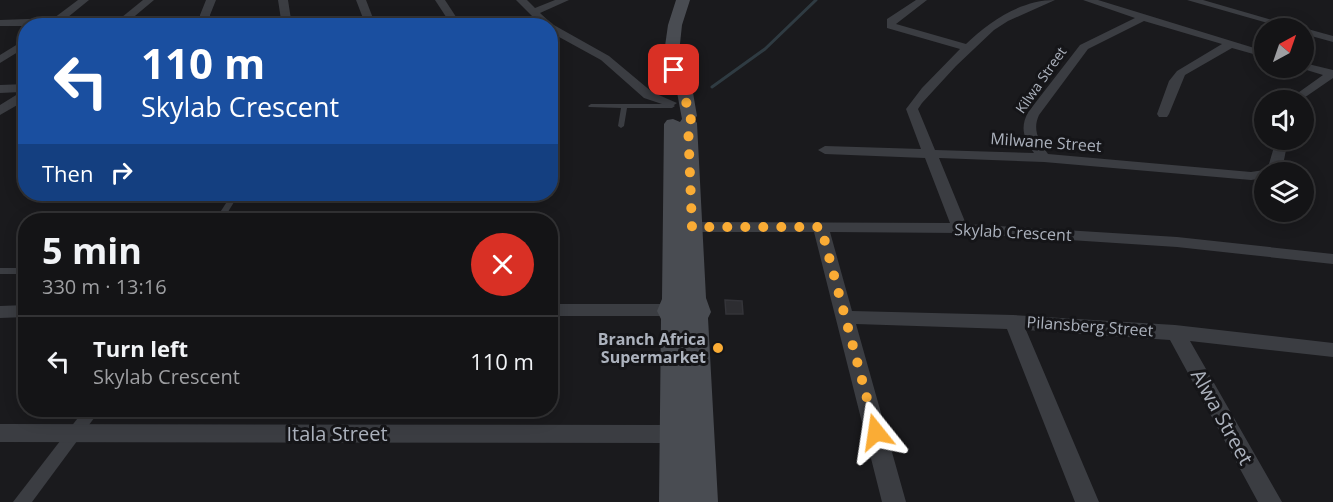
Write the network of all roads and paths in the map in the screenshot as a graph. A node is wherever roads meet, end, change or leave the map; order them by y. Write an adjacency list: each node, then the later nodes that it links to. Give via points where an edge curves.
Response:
1 (84, 0): 16 (street)
2 (149, 0): 17 (street)
3 (212, 0): 18 (street)
4 (283, 0): 19 (street)
5 (361, 0): 20 (street)
6 (440, 0): 21 (street)
7 (521, 0): 14 (street)
8 (564, 0): 14 (street)
9 (922, 0): 31 (street, via 891,21 891,26)
10 (1050, 0): 31 (street, via 997,22)
11 (1088, 0): 15 (street)
12 (1192, 0): 23 (street)
13 (681, 3): 43 (main road, via 671,40 674,70 669,78)
14 (532, 12): 22 (street)
15 (1144, 17): 29 (street); 48 (street, Kilwa Street, via 1084,47 1032,114 1028,132)
16 (60, 18)
17 (126, 18)
18 (205, 18)
19 (286, 18)
20 (368, 18)
21 (452, 18)
22 (539, 18)
23 (1258, 18)
24 (0, 23): 25 (street)
25 (18, 23)
26 (558, 31): 43 (street, via 605,58)
27 (1314, 34): 28 (street)
28 (1333, 39)
29 (1230, 44): 32 (street); 44 (street, via 1181,73)
30 (18, 47): 33 (street)
31 (969, 48): 47 (street, via 915,101 914,118)
32 (1254, 51)
33 (3, 55)
34 (1314, 69): 35 (street)
35 (1333, 74): 38 (street)
36 (18, 88): 37 (street)
37 (0, 89)
38 (1309, 90)
39 (18, 99): 42 (street)
40 (591, 106): 41 (lane)
41 (624, 106): 43 (lane); 45 (lane)
42 (0, 111)
43 (677, 114): 50 (main road); 56 (main road)
44 (1162, 114)
45 (621, 126)
46 (825, 150): 47 (street, Milwane Street)
47 (928, 153): 48 (street, Milwane Street); 52 (street)
48 (1044, 158): 49 (street, Milwane Street)
49 (1254, 176)
50 (692, 227): 51 (street, Skylab Crescent); 56 (main road)
51 (821, 227): 52 (street, Skylab Crescent); 60 (street)
52 (960, 228): 53 (street, Skylab Crescent, via 1178,242)
53 (1333, 259)
54 (0, 271): 55 (lane)
55 (18, 271)
56 (681, 309): 57 (street); 67 (main road); 70 (main road)
57 (558, 310)
58 (18, 311): 59 (street)
59 (0, 312)
60 (845, 317): 61 (street, Pilansberg Street); 71 (street)
61 (1013, 321): 62 (street, Pilansberg Street); 72 (street)
62 (1175, 332): 63 (street, Pilansberg Street); 73 (street, Alwa Street)
63 (1333, 350)
64 (87, 417): 66 (street)
65 (0, 433): 66 (street, Itala Street)
66 (74, 433): 67 (street, Itala Street); 68 (street)
67 (674, 434): 69 (main road)
68 (22, 502)
69 (675, 502)
70 (702, 502)
71 (894, 502)
72 (1087, 502)
73 (1270, 502)

